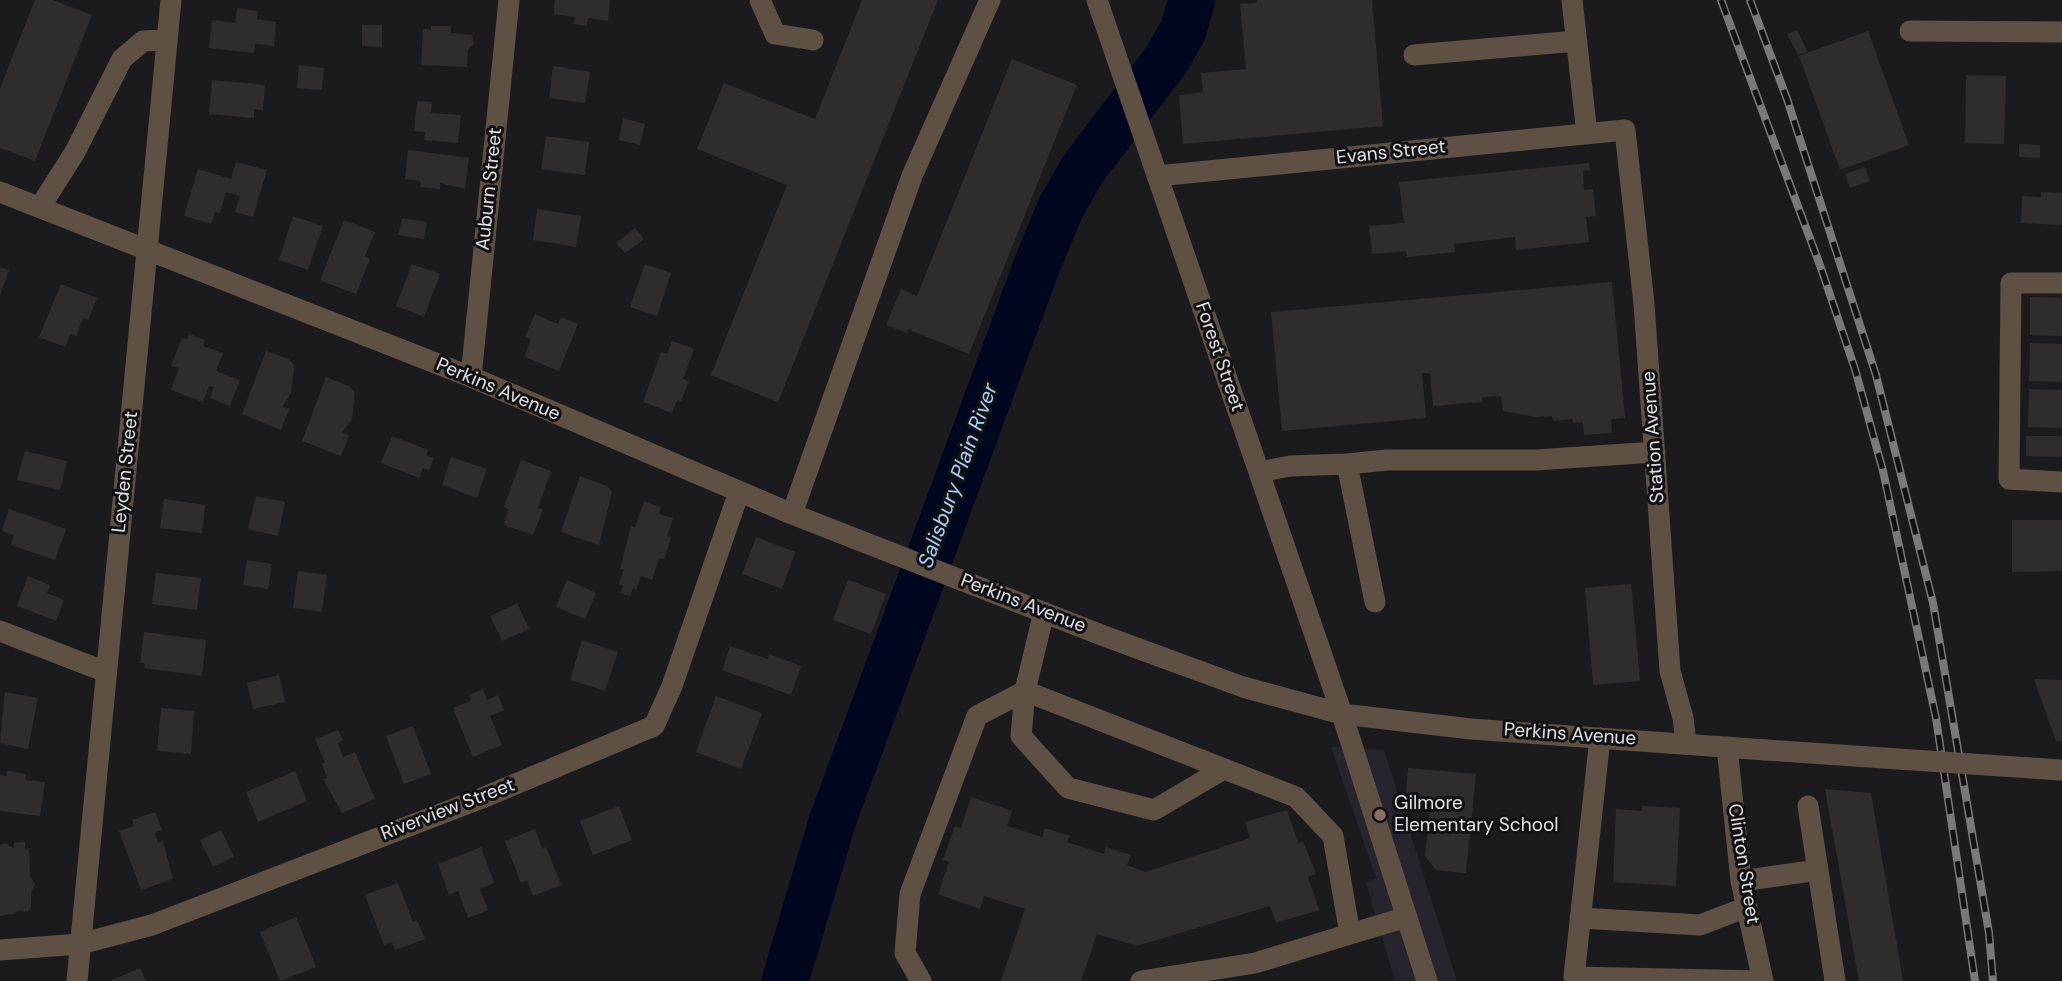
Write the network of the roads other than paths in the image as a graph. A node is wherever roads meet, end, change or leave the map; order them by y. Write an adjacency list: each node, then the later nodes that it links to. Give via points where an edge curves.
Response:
1 (171, 0): 9 (street, Leyden Street)
2 (509, 0): 20 (street, Auburn Street)
3 (760, 0): 10 (street, via 775,34)
4 (990, 0): 26 (street, via 912,176)
5 (1097, 0): 15 (street, Forest Street)
6 (1572, 0): 11 (street)
7 (1910, 31): 8 (street)
8 (2062, 32)
9 (167, 40): 17 (street, via 143,41 122,59 75,152); 18 (street, Leyden Street)
10 (813, 40)
11 (1577, 41): 12 (street); 14 (street)
12 (1414, 54)
13 (1625, 130): 14 (street, Evans Street); 21 (street, Station Avenue)
14 (1587, 134): 15 (street, Evans Street)
15 (1157, 176): 23 (street, Forest Street)
16 (0, 192): 17 (street, Perkins Avenue)
17 (40, 207): 18 (street, Perkins Avenue)
18 (147, 250): 20 (street, Perkins Avenue); 30 (street, Leyden Street)
19 (2062, 283): 24 (street, via 2011,283 2009,479)
20 (471, 377): 25 (street, Perkins Avenue)
21 (1655, 452): 22 (street); 34 (street, Station Avenue, via 1670,671)
22 (1347, 464): 23 (street); 27 (street)
23 (1259, 472): 32 (street, Forest Street)
24 (2062, 481)
25 (739, 492): 26 (street, Perkins Avenue); 45 (street, Riverview Street, via 654,726 493,794 172,917)
26 (793, 514): 28 (street, Perkins Avenue)
27 (1375, 602)
28 (1044, 612): 31 (street); 32 (street, Perkins Avenue, via 1243,687)
29 (0, 631): 30 (street)
30 (106, 672): 45 (street, Leyden Street)
31 (1025, 691): 36 (street); 36 (street, via 1021,736 1068,788 1154,810); 48 (street, via 977,716 910,894 905,953)
32 (1342, 715): 33 (street, Perkins Avenue); 42 (street, Forest Street)
33 (1601, 738): 34 (street, Perkins Avenue); 43 (street)
34 (1686, 742): 35 (street, Perkins Avenue)
35 (1727, 747): 37 (street, Perkins Avenue, bridge); 40 (street, Clinton Street)
36 (1222, 770): 44 (street, via 1296,797 1333,836)
37 (2061, 770)
38 (1808, 806): 39 (street)
39 (1818, 870): 40 (street); 52 (street)
40 (1741, 881): 41 (street, Clinton Street)
41 (1747, 907): 43 (street, via 1700,925); 51 (street, Clinton Street)
42 (1407, 917): 44 (street); 50 (street, Forest Street)
43 (1580, 918): 51 (street, via 1574,977)
44 (1350, 934): 49 (street, via 1255,963)
45 (80, 944): 46 (street, Riverview Street); 47 (street, Leyden Street)
46 (0, 950)
47 (77, 981)
48 (921, 981)
49 (1141, 981)
50 (1427, 981)
51 (1763, 981)
52 (1835, 981)

